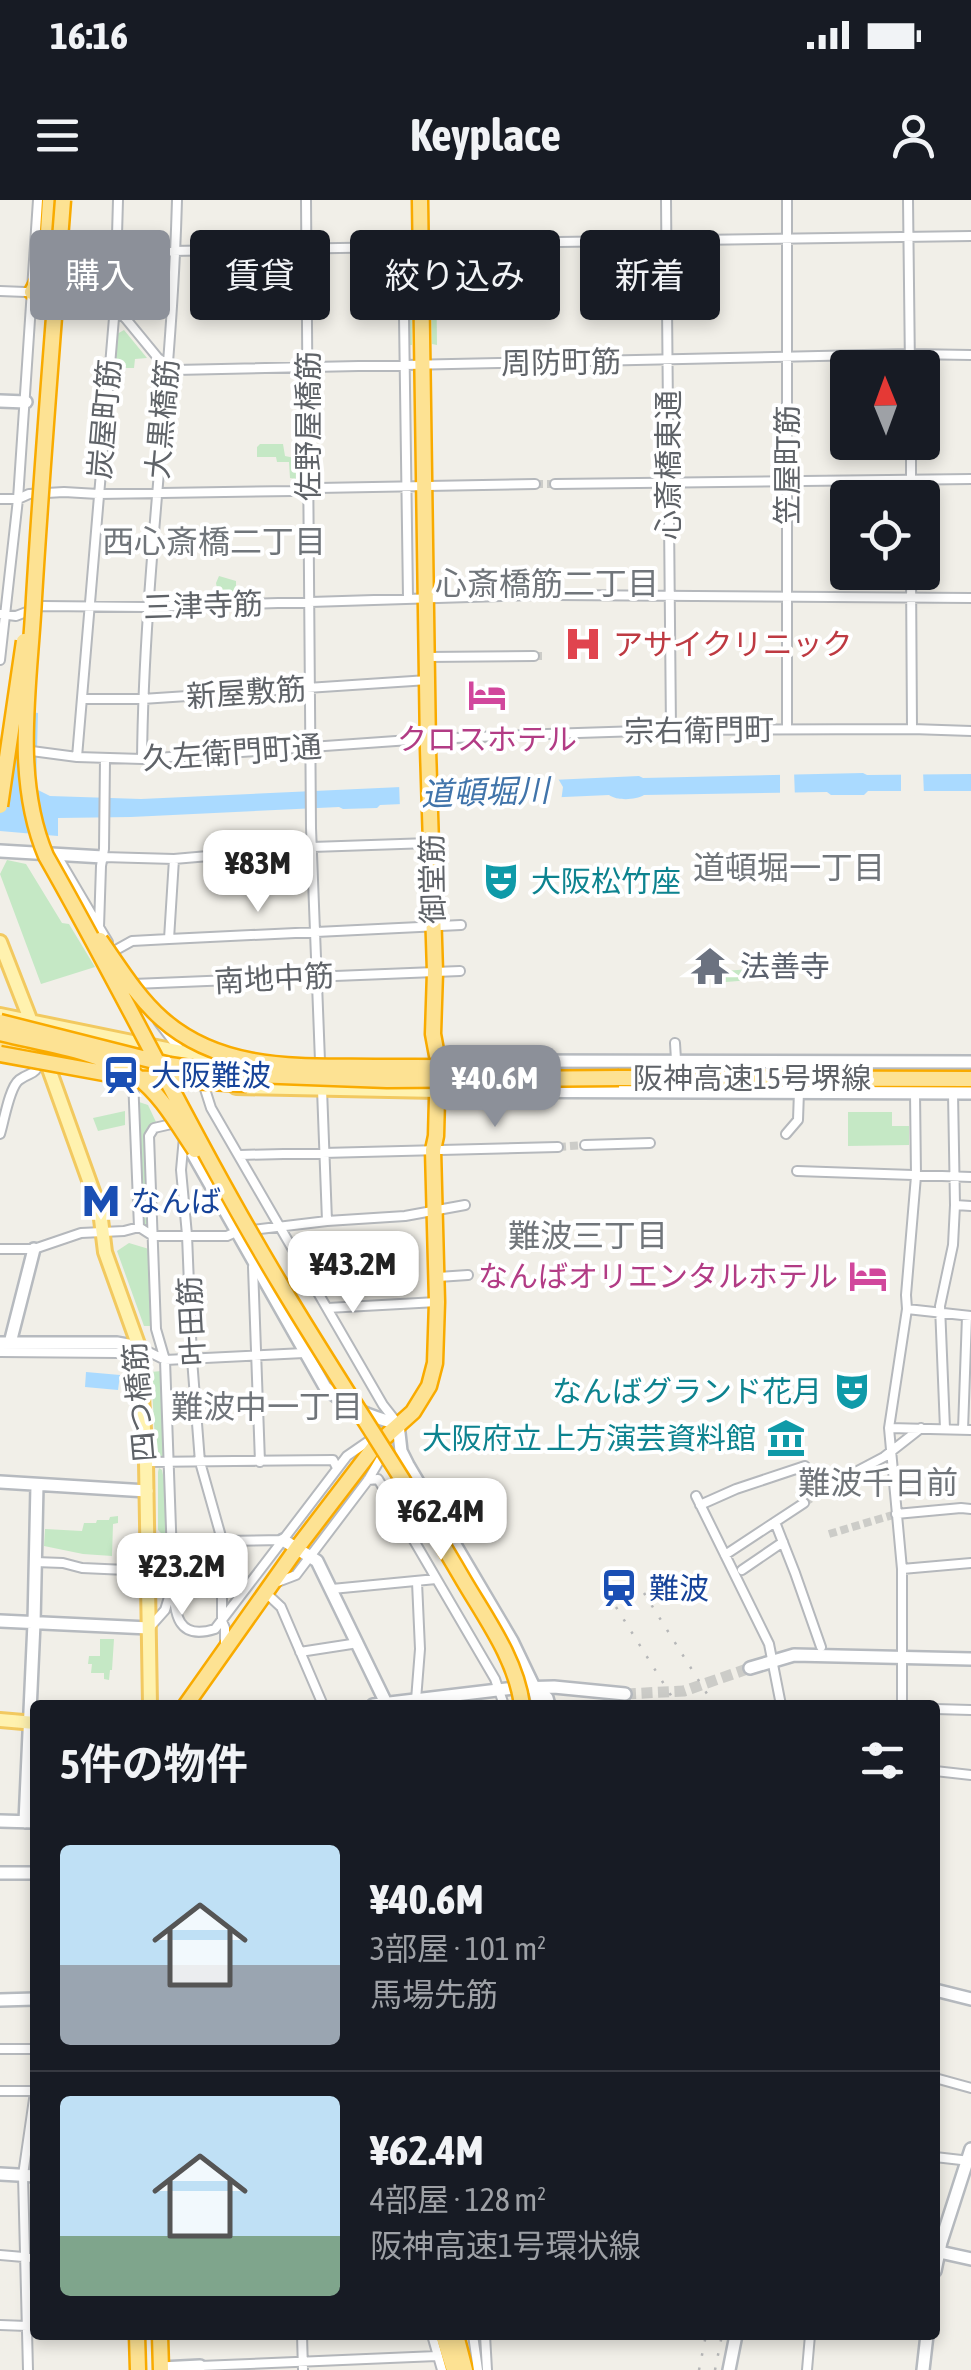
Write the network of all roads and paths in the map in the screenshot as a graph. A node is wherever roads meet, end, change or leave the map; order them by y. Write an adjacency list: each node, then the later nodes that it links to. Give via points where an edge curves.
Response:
1 (38, 200): 11 (street)
2 (50, 200): 12 (highway)
3 (63, 200): 60 (highway, bridge)
4 (118, 200): 13 (street, 炭屋町筋)
5 (176, 200): 22 (street, 大黒橋筋)
6 (306, 200): 14 (street, 佐野屋橋筋)
7 (420, 200): 15 (highway, 御堂筋)
8 (666, 200): 16 (street, 心斎橋東通)
9 (787, 200): 19 (street, 笠屋町筋)
10 (908, 200): 18 (street)
11 (36, 230)
12 (48, 230)
13 (117, 230)
14 (306, 230)
15 (420, 230)
16 (666, 230)
17 (971, 236): 18 (street)
18 (908, 237): 19 (street); 33 (street)
19 (787, 239): 20 (street); 37 (street, 笠屋町筋)
20 (720, 240)
21 (170, 252): 22 (street)
22 (176, 252): 23 (street); 39 (street, 大黒橋筋)
23 (190, 252)
24 (0, 291): 25 (street)
25 (30, 292)
26 (30, 320): 44 (street)
27 (113, 320): 57 (street, 炭屋町筋)
28 (126, 320): 39 (street)
29 (307, 320): 42 (street, 佐野屋橋筋)
30 (404, 320): 40 (street)
31 (422, 320): 41 (highway, 御堂筋)
32 (667, 320): 38 (street, 心斎橋東通)
33 (909, 350)
34 (940, 354): 35 (street, 周防町筋)
35 (971, 355)
36 (830, 357): 37 (street, 周防町筋)
37 (787, 358): 38 (street, 周防町筋); 49 (street, 笠屋町筋)
38 (668, 361): 41 (street, 周防町筋); 50 (street, 心斎橋東通)
39 (167, 364): 42 (street, via 176,370); 56 (street, 大黒橋筋)
40 (405, 364): 41 (street, 周防町筋); 42 (street); 53 (street)
41 (423, 364): 54 (highway, 御堂筋)
42 (308, 368): 55 (street, 佐野屋橋筋)
43 (0, 401): 44 (street)
44 (26, 402): 59 (street)
45 (911, 460): 47 (street)
46 (971, 479): 47 (street)
47 (911, 480)
48 (830, 481): 49 (street)
49 (788, 482): 50 (street); 65 (street, 笠屋町筋)
50 (668, 483): 52 (street); 64 (street, 心斎橋東通)
51 (535, 484): 54 (street)
52 (554, 484)
53 (407, 487): 54 (street); 55 (street); 67 (street)
54 (424, 487): 68 (highway, 御堂筋)
55 (309, 490): 56 (street); 70 (street, 佐野屋橋筋)
56 (156, 493): 57 (street); 71 (street, 大黒橋筋)
57 (98, 494): 59 (street); 72 (street, 炭屋町筋)
58 (0, 499): 59 (street)
59 (18, 499): 73 (street)
60 (38, 546): 91 (highway, bridge); 100 (highway, bridge, via 28,793 40,842)
61 (912, 590): 66 (street)
62 (558, 595): 64 (street)
63 (536, 596): 68 (street, 三津寺筋)
64 (669, 596): 65 (street); 83 (street, 心斎橋東通)
65 (787, 596): 66 (street); 81 (street, 笠屋町筋)
66 (912, 597): 69 (street); 82 (street)
67 (408, 598): 68 (street, 三津寺筋); 70 (street, 三津寺筋)
68 (426, 598): 75 (highway, 御堂筋)
69 (971, 598)
70 (309, 602): 71 (street, 三津寺筋); 78 (street, 佐野屋橋筋)
71 (147, 607): 72 (street, 三津寺筋); 79 (street, 大黒橋筋)
72 (88, 608): 73 (street, 三津寺筋, via 42,606); 80 (street, 炭屋町筋)
73 (3, 615): 76 (street)
74 (534, 656): 75 (street)
75 (427, 657): 77 (highway, 御堂筋)
76 (0, 660)
77 (428, 680): 78 (street, 新屋敷筋); 85 (highway, 御堂筋)
78 (310, 686): 79 (street, 新屋敷筋); 87 (street, 佐野屋橋筋)
79 (142, 699): 80 (street, 新屋敷筋); 89 (street, 大黒橋筋)
80 (82, 700): 88 (street, 炭屋町筋)
81 (787, 729): 82 (street, 宗右衛門町); 83 (street, 宗右衛門町)
82 (912, 729): 84 (street, 宗右衛門町)
83 (671, 730): 85 (street, 宗右衛門町)
84 (971, 731)
85 (428, 739): 87 (street, 久左衛門町通); 94 (highway, 御堂筋)
86 (0, 747): 88 (street, 久左衛門町通, bridge)
87 (311, 747): 89 (street, 久左衛門町通); 95 (street, 佐野屋橋筋)
88 (77, 757): 90 (street, 久左衛門町通)
89 (142, 758): 90 (street, 久左衛門町通)
90 (105, 759): 98 (street)
91 (6, 767): 92 (highway, bridge); 93 (highway, bridge)
92 (0, 785)
93 (0, 806)
94 (430, 842): 95 (street); 103 (highway, 御堂筋)
95 (312, 847): 99 (street); 104 (street, 佐野屋橋筋)
96 (0, 851): 97 (street)
97 (56, 854): 98 (street); 102 (street)
98 (103, 856): 99 (street); 102 (street)
99 (174, 859): 105 (street)
100 (69, 896): 127 (highway, bridge, via 162,1019 239,1059); 154 (highway, bridge)
101 (460, 925): 103 (street)
102 (100, 926): 107 (street)
103 (432, 926): 104 (street); 109 (highway, 御堂筋)
104 (315, 931): 105 (street); 110 (street, 佐野屋橋筋)
105 (168, 938): 107 (street)
106 (0, 942): 113 (main road, 四つ橋筋)
107 (114, 951): 111 (street)
108 (460, 971): 109 (street, 南地中筋)
109 (434, 972): 110 (street, 南地中筋); 122 (highway, 御堂筋)
110 (316, 976): 111 (street, 南地中筋); 120 (street, 佐野屋橋筋)
111 (133, 984): 118 (street)
112 (0, 1018): 113 (main road); 129 (highway, 阪神高速15号堺線, bridge, via 201,1070)
113 (31, 1022): 116 (main road); 119 (main road, 四つ橋筋)
114 (0, 1033): 124 (highway, bridge)
115 (675, 1043): 121 (street)
116 (143, 1044): 118 (main road); 126 (street)
117 (0, 1047): 119 (main road); 124 (highway, bridge); 129 (highway, bridge, via 114,1075 166,1080)
118 (182, 1052): 120 (main road)
119 (44, 1055): 125 (main road); 138 (street, via 13,1089); 159 (main road, 四つ橋筋)
120 (320, 1060): 122 (main road)
121 (676, 1060): 122 (street); 123 (street)
122 (438, 1061): 132 (highway, 御堂筋)
123 (971, 1062)
124 (110, 1063): 154 (highway, bridge, via 139,1078 165,1106)
125 (133, 1069): 126 (main road); 158 (street)
126 (148, 1071): 130 (main road); 137 (street)
127 (619, 1078): 128 (highway, 阪神高速15号堺線); 129 (highway, 阪神高速15号堺線, bridge)
128 (971, 1079)
129 (387, 1080)
130 (204, 1086): 131 (main road); 146 (street)
131 (322, 1090): 132 (main road); 145 (street)
132 (438, 1091): 133 (street); 144 (highway, 御堂筋)
133 (799, 1091): 134 (street); 139 (street, via 798,1120)
134 (915, 1093): 135 (street); 148 (street)
135 (953, 1093): 136 (street); 149 (street)
136 (971, 1093)
137 (176, 1123): 140 (street); 162 (street, via 154,1128 149,1136)
138 (0, 1134)
139 (786, 1134)
140 (184, 1137): 160 (street); 161 (street, 叶田筋)
141 (650, 1143): 142 (street)
142 (585, 1145)
143 (558, 1146): 144 (street)
144 (433, 1150): 145 (street); 155 (highway, 御堂筋)
145 (324, 1153): 146 (street); 156 (street)
146 (240, 1155): 157 (street)
147 (797, 1170): 148 (street)
148 (916, 1176): 149 (street); 170 (street)
149 (954, 1177): 150 (street); 152 (street)
150 (971, 1178)
151 (465, 1206): 155 (street)
152 (955, 1206): 153 (street); 171 (street)
153 (971, 1206)
154 (239, 1212): 239 (highway, bridge, via 427,1518 515,1675)
155 (436, 1212): 156 (street); 167 (highway, 御堂筋)
156 (327, 1221): 157 (street)
157 (280, 1226): 160 (street); 169 (street)
158 (138, 1227): 159 (street); 162 (street)
159 (103, 1230): 164 (street); 173 (main road, 四つ橋筋)
160 (236, 1232): 161 (street); 165 (street)
161 (188, 1235): 162 (street); 177 (street, 叶田筋)
162 (153, 1236): 178 (street, via 156,1329)
163 (0, 1248): 164 (street)
164 (34, 1249): 174 (street)
165 (254, 1264): 175 (street); 176 (street)
166 (468, 1275): 167 (street)
167 (436, 1277): 168 (highway, 御堂筋)
168 (437, 1302): 169 (street); 179 (highway, 御堂筋, via 432,1379)
169 (327, 1308): 179 (street)
170 (907, 1310): 171 (street); 180 (street)
171 (941, 1312): 172 (street); 182 (street)
172 (969, 1316): 183 (street)
173 (139, 1347): 174 (street); 178 (street); 185 (main road, 四つ橋筋)
174 (3, 1350)
175 (304, 1353): 176 (street); 179 (street, via 340,1401)
176 (256, 1356): 177 (street); 188 (street)
177 (192, 1359): 178 (street); 187 (street, 叶田筋)
178 (166, 1360): 186 (street)
179 (398, 1424): 190 (street); 191 (street); 204 (highway, 御堂筋); 229 (street, via 408,1465)
180 (889, 1428): 181 (street); 184 (street)
181 (921, 1428): 182 (street); 184 (street)
182 (945, 1429): 183 (street)
183 (967, 1430)
184 (890, 1451): 194 (street); 198 (street)
185 (146, 1462): 186 (street); 195 (main road, 四つ橋筋)
186 (168, 1462): 187 (street); 202 (street)
187 (200, 1462): 188 (street); 200 (street, 叶田筋)
188 (260, 1462): 190 (street, via 334,1460)
189 (805, 1466): 205 (street, via 698,1500)
190 (337, 1468): 204 (street)
191 (368, 1480): 206 (street); 212 (street, via 378,1479)
192 (0, 1482): 193 (street)
193 (37, 1485): 195 (street); 207 (street)
194 (831, 1485)
195 (146, 1491): 201 (main road, 四つ橋筋)
196 (804, 1503): 199 (street)
197 (971, 1509): 198 (street)
198 (896, 1514): 209 (street)
199 (774, 1522): 203 (street); 205 (street)
200 (222, 1540): 202 (street); 204 (street); 218 (street, 叶田筋)
201 (148, 1542): 202 (street); 211 (main road, 四つ橋筋)
202 (171, 1542): 214 (street)
203 (783, 1542): 210 (street); 222 (street)
204 (290, 1544): 206 (street); 215 (highway, 御堂筋); 218 (street)
205 (725, 1555): 227 (street)
206 (311, 1557): 215 (street, via 296,1575); 216 (street)
207 (35, 1562): 211 (street); 219 (street)
208 (971, 1563): 209 (street)
209 (902, 1569): 225 (street)
210 (742, 1570)
211 (149, 1571): 220 (main road, 四つ橋筋)
212 (436, 1579): 213 (street); 230 (street)
213 (417, 1582): 216 (street); 237 (street)
214 (172, 1586): 218 (street, via 183,1626 205,1632); 220 (street, via 166,1610)
215 (269, 1588): 223 (highway, 御堂筋); 224 (street)
216 (332, 1588): 221 (street)
217 (0, 1621): 219 (street)
218 (222, 1621): 223 (street, 叶田筋)
219 (34, 1623): 220 (street); 232 (street)
220 (149, 1628): 233 (main road, 四つ橋筋)
221 (358, 1643): 224 (street); 236 (street)
222 (821, 1647)
223 (224, 1649): 234 (highway, 御堂筋)
224 (300, 1652): 235 (street)
225 (903, 1658): 226 (street); 227 (street, via 794,1655); 243 (street)
226 (971, 1659)
227 (772, 1661): 228 (street); 242 (street)
228 (750, 1668)
229 (534, 1687): 230 (street); 231 (street); 240 (street); 241 (street)
230 (501, 1689): 237 (street); 238 (street)
231 (625, 1694)
232 (32, 1700)
233 (150, 1700)
234 (189, 1700)
235 (321, 1700)
236 (380, 1700)
237 (416, 1700)
238 (503, 1700)
239 (521, 1700)
240 (537, 1700)
241 (547, 1700)
242 (780, 1700)
243 (902, 1700)
244 (940, 1709): 245 (street)
245 (971, 1710)
246 (0, 1720): 247 (main road)
247 (30, 1723)
248 (940, 1772): 249 (street)
249 (971, 1775)
250 (0, 1821): 251 (street)
251 (30, 1822)
252 (30, 1873): 253 (street)
253 (0, 1874)
254 (940, 1991): 255 (street)
255 (971, 1999)
256 (0, 2000): 257 (street)
257 (30, 2000)
258 (0, 2049): 259 (street)
259 (30, 2049)
260 (940, 2079): 261 (street)
261 (971, 2088)
262 (0, 2090): 263 (street)
263 (30, 2092)
264 (970, 2156): 265 (street); 268 (street)
265 (940, 2157)
266 (0, 2174): 267 (street)
267 (29, 2175): 271 (street)
268 (940, 2242)
269 (940, 2252): 273 (street)
270 (0, 2255): 271 (street)
271 (24, 2257): 272 (street); 275 (street)
272 (30, 2258)
273 (971, 2259)
274 (0, 2324): 275 (street)
275 (27, 2326): 291 (street)
276 (137, 2340): 292 (highway)
277 (160, 2340): 290 (highway)
278 (302, 2340): 289 (street)
279 (433, 2340): 287 (street)
280 (444, 2340): 294 (highway)
281 (457, 2340): 295 (highway)
282 (475, 2340): 296 (street)
283 (485, 2340): 297 (street)
284 (735, 2340): 298 (street)
285 (810, 2340): 299 (street)
286 (926, 2340): 300 (street)
287 (437, 2356): 289 (street); 293 (street)
288 (200, 2366): 289 (street); 290 (street)
289 (303, 2366)
290 (161, 2369)
291 (28, 2370)
292 (138, 2370)
293 (442, 2370)
294 (454, 2370)
295 (465, 2370)
296 (478, 2370)
297 (486, 2370)
298 (729, 2370)
299 (807, 2370)
300 (923, 2370)

